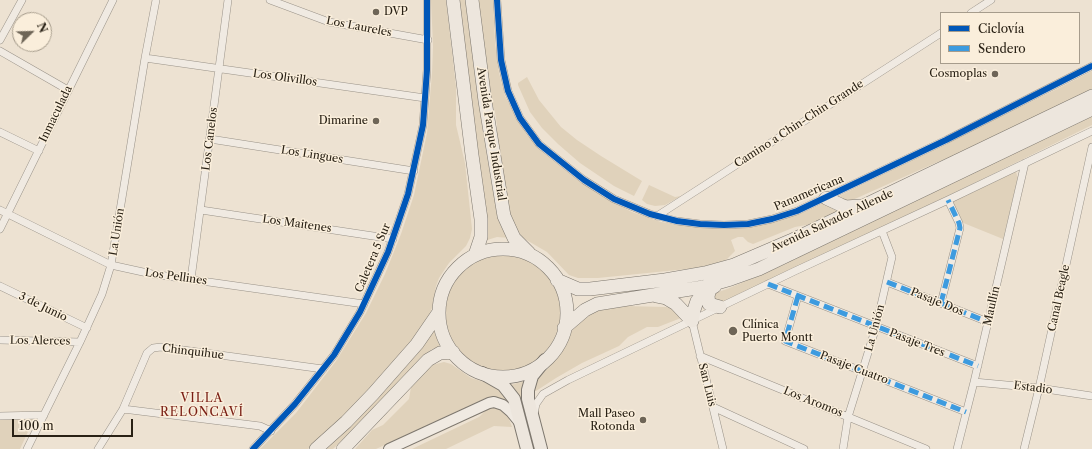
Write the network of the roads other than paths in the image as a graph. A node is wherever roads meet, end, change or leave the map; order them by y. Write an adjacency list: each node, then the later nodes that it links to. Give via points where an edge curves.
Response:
1 (22, 0): 13 (street)
2 (113, 0): 19 (street, Inmaculada)
3 (156, 0): 16 (street, La Unión)
4 (228, 0): 18 (street, Los Canelos)
5 (270, 0): 14 (street, Los Laureles, via 329,22)
6 (427, 0): 14 (street, Caletera 5 Sur)
7 (454, 0): 40 (highway, Avenida Parque Industrial, via 481,219 481,237)
8 (472, 0): 41 (highway, Avenida Parque Industrial, via 504,216 514,238)
9 (497, 0): 36 (street, Panamericana, via 503,74 513,104 528,130 545,149 592,185 625,204)
10 (991, 0): 11 (street)
11 (973, 12)
12 (940, 34): 36 (street, Camino a Chin-Chin Grande)
13 (0, 40)
14 (428, 40): 21 (street, Caletera 5 Sur)
15 (0, 51): 19 (street)
16 (145, 58): 18 (street, Los Olivillos); 42 (street, La Unión)
17 (1092, 66): 30 (street, Panamericana)
18 (219, 68): 21 (street, Los Olivillos); 25 (street, Los Canelos)
19 (68, 90): 27 (street, Inmaculada)
20 (1092, 96): 32 (highway, Avenida Salvador Allende)
21 (425, 98): 29 (street, Caletera 5 Sur, via 423,125)
22 (1092, 109): 44 (highway, Avenida Salvador Allende, via 764,266)
23 (1092, 130): 28 (street)
24 (0, 132): 27 (street)
25 (210, 140): 29 (street, Los Lingues); 34 (street, Los Canelos)
26 (1092, 147): 71 (street, Canal Beagle)
27 (39, 151): 35 (street, Inmaculada)
28 (1025, 163): 31 (street); 57 (street, Maullín)
29 (414, 171): 39 (street, Caletera 5 Sur)
30 (826, 198): 32 (highway, via 846,207); 36 (street, Panamericana, via 787,214 744,224 700,224)
31 (948, 200): 38 (street); 52 (street, via 960,228)
32 (864, 206): 45 (highway, Avenida Salvador Allende, via 790,242 734,265 705,273 590,289 578,289)
33 (0, 210): 35 (street, Los Pellines)
34 (200, 210): 39 (street, Los Maitenes); 43 (street, Los Canelos)
35 (7, 214): 37 (street, Inmaculada); 42 (street, Los Pellines)
36 (657, 216)
37 (0, 229)
38 (882, 231): 46 (street, La Unión, via 892,257); 47 (street)
39 (393, 239): 53 (street, Caletera 5 Sur)
40 (476, 255): 41 (highway, via 485,251 505,249 520,251); 55 (highway, via 461,265 449,278 443,289)
41 (534, 257): 45 (highway, via 547,267)
42 (111, 265): 43 (street, Los Pellines); 59 (street, La Unión)
43 (191, 279): 53 (street, Los Pellines)
44 (731, 279): 49 (highway); 50 (highway, Avenida Salvador Allende)
45 (557, 280): 60 (highway, via 565,303)
46 (887, 282): 52 (street, Pasaje Dos); 58 (street, La Unión)
47 (768, 284): 51 (street, Pasaje Tres); 54 (street)
48 (0, 286): 59 (street, 3 de Junio)
49 (710, 289): 54 (highway, via 710,304); 56 (highway, via 698,301)
50 (655, 295): 56 (highway, via 676,304); 60 (highway, Avenida Salvador Allende, via 605,302 590,307)
51 (798, 296): 58 (street, Pasaje Tres); 68 (street, Pasaje Cuatro, via 785,340)
52 (941, 303): 57 (street, Pasaje Dos)
53 (364, 304): 67 (street, Caletera 5 Sur, via 344,340)
54 (720, 307): 56 (street)
55 (439, 312): 63 (highway, via 440,326); 85 (highway, via 417,344 373,394)
56 (692, 321): 64 (street, San Luis); 79 (street, via 581,373 543,394 534,408)
57 (988, 322): 66 (street, Maullín)
58 (876, 327): 66 (street, Pasaje Tres); 68 (street, La Unión)
59 (87, 328): 62 (street, La Unión)
60 (564, 328): 65 (highway, via 560,340)
61 (0, 340): 62 (street, Los Alerces)
62 (80, 342): 76 (street, La Unión)
63 (453, 352): 69 (highway, via 466,364); 86 (highway, via 440,353 428,360)
64 (700, 356): 73 (street, San Luis); 78 (street, Los Aromos)
65 (545, 360): 69 (highway, via 515,376 498,377); 79 (main road, via 536,370 530,383 528,399)
66 (978, 366): 70 (street, Maullín)
67 (323, 369): 74 (street, Chinquihue, via 153,348 147,353); 81 (street, Caletera 5 Sur)
68 (863, 371): 75 (street, Pasaje Cuatro); 78 (street, La Unión)
69 (482, 373): 80 (main road, via 503,385 512,394)
70 (974, 382): 71 (street, Estadio); 75 (street, Maullín)
71 (1039, 388): 72 (street, Estadio); 95 (street, Canal Beagle)
72 (1092, 396)
73 (713, 407): 90 (street, San Luis); 91 (street)
74 (122, 409): 81 (street, via 260,426); 83 (street, Chinquihue)
75 (966, 412): 94 (street, Maullín)
76 (44, 415): 77 (street); 82 (street, La Unión)
77 (0, 416)
78 (848, 417): 92 (street, La Unión); 93 (street, Los Aromos)
79 (534, 422): 89 (main road)
80 (522, 426): 87 (street, via 508,409 494,402); 88 (main road)
81 (271, 431): 84 (street, Caletera 5 Sur)
82 (27, 449)
83 (98, 449)
84 (253, 449)
85 (316, 449)
86 (343, 449)
87 (389, 449)
88 (527, 449)
89 (541, 449)
90 (723, 449)
91 (804, 449)
92 (843, 449)
93 (926, 449)
94 (957, 449)
95 (1024, 449)

